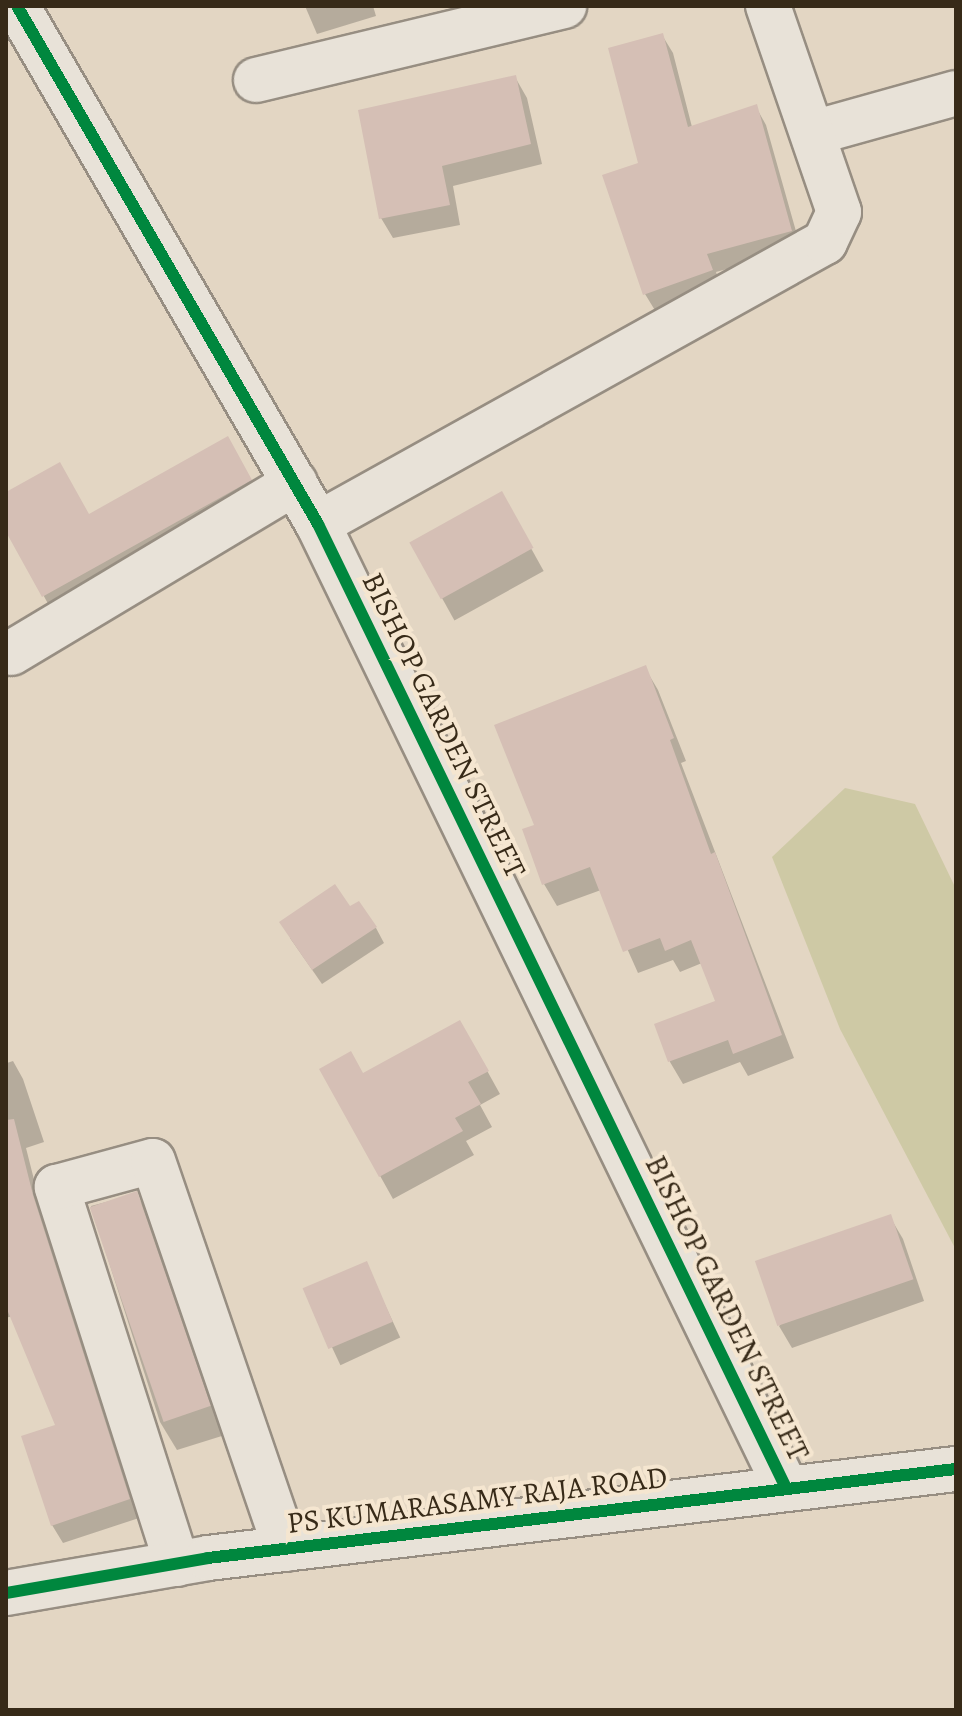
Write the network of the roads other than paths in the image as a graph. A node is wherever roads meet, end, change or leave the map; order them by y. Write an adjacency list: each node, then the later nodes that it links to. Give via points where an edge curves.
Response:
1 (17, 6): 7 (street, BISHOP GARDEN STREET)
2 (564, 6): 4 (street)
3 (768, 6): 6 (street)
4 (256, 80)
5 (956, 93): 6 (street)
6 (813, 133): 8 (street, via 839,212 825,242)
7 (295, 483): 8 (street, BISHOP GARDEN STREET); 9 (street)
8 (318, 524): 11 (street, BISHOP GARDEN STREET)
9 (11, 653)
10 (956, 1469): 11 (street, PS KUMARASAMY RAJA ROAD)
11 (786, 1488): 12 (street, PS KUMARASAMY RAJA ROAD)
12 (286, 1549): 13 (street, PS KUMARASAMY RAJA ROAD); 13 (street, via 153,1161 57,1187)
13 (177, 1564): 14 (street, PS KUMARASAMY RAJA ROAD)
14 (6, 1593)

